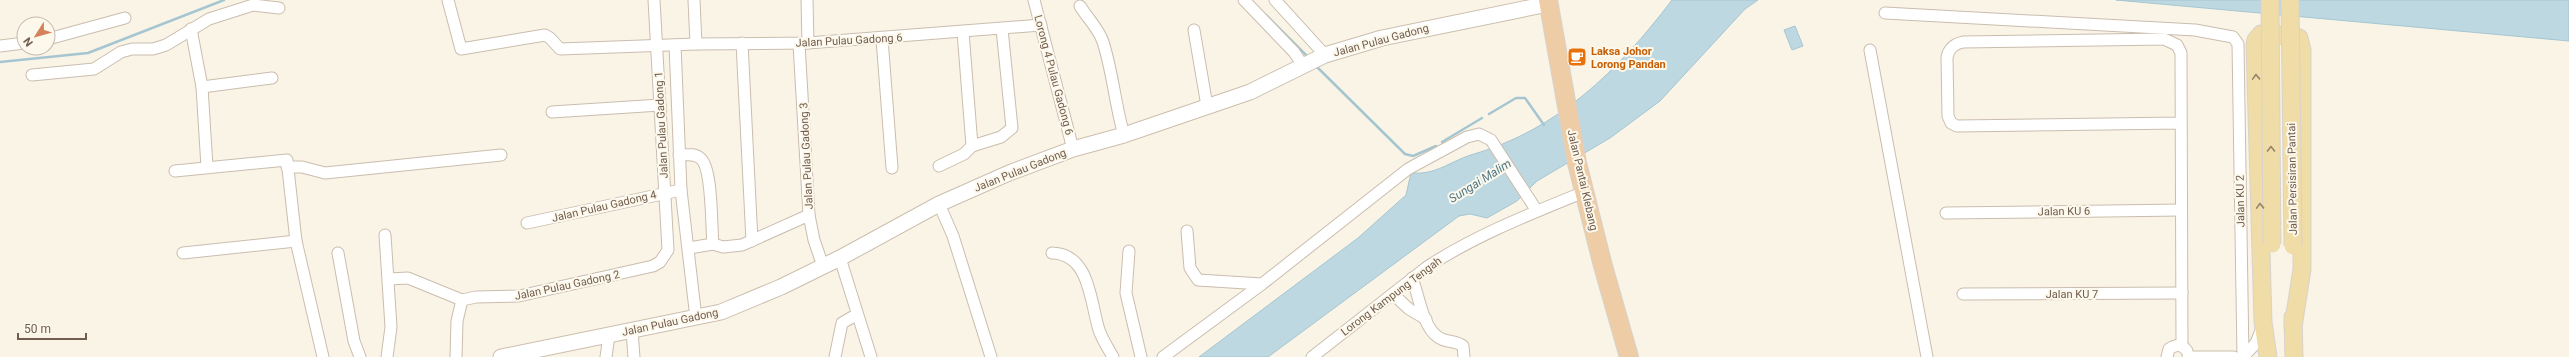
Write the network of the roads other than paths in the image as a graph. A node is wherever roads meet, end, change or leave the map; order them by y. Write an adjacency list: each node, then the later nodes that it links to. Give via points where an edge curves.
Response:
1 (448, 0): 26 (street, Jalan Pulau Gadong 6, via 461,49 545,35 560,49)
2 (654, 0): 26 (street, Jalan Pulau Gadong 1)
3 (694, 0): 25 (street)
4 (807, 0): 23 (street, Jalan Pulau Gadong 3)
5 (1034, 0): 15 (street, Lorong 4 Pulau Gadong 6)
6 (1244, 0): 30 (street, via 1294,52 1300,62)
7 (1275, 0): 30 (street)
8 (2270, 0): 107 (main road, Jalan Persisiran Pantai, one-way to 8, bridge)
9 (2290, 0): 81 (main road, Jalan Persisiran Pantai, bridge)
10 (1548, 2): 30 (main road, Jalan Pulau Gadong, via 1382,38); 50 (highway, Jalan Pantai Klebang)
11 (1080, 6): 38 (street, via 1098,30 1103,42)
12 (279, 8): 16 (street, via 253,5 209,19)
13 (1885, 13): 105 (street, Jalan KU 2, via 2195,30 2233,37 2238,44)
14 (125, 18): 20 (street)
15 (1041, 25): 17 (street, Jalan Pulau Gadong 6); 40 (street, Lorong 4 Pulau Gadong 6)
16 (191, 29): 31 (street, via 166,45 121,52 94,68); 33 (street)
17 (1002, 29): 19 (street, Jalan Pulau Gadong 6); 39 (street, via 1012,128 1001,137)
18 (1194, 30): 35 (street)
19 (963, 32): 21 (street, Jalan Pulau Gadong 6); 39 (street)
20 (56, 37)
21 (882, 39): 23 (street, Jalan Pulau Gadong 6); 46 (street)
22 (742, 43): 23 (street, Jalan Pulau Gadong 6); 25 (street, Jalan Pulau Gadong 6); 60 (street)
23 (804, 43): 55 (street, Jalan Pulau Gadong 3)
24 (16, 44): 28 (street)
25 (696, 44): 27 (street, Jalan Pulau Gadong 6)
26 (657, 45): 27 (street, Jalan Pulau Gadong 6); 34 (street, Jalan Pulau Gadong 1)
27 (676, 45): 42 (street)
28 (0, 46)
29 (1870, 50): 101 (street)
30 (1313, 61): 35 (main road, Jalan Pulau Gadong, via 1250,92)
31 (32, 75)
32 (272, 78): 33 (street)
33 (202, 87): 44 (street)
34 (660, 105): 36 (street); 49 (street, Jalan Pulau Gadong 1)
35 (1207, 106): 38 (main road, Jalan Pulau Gadong)
36 (552, 112)
37 (2180, 123): 37 (street, via 2181,53 2177,45 2164,39 1963,42 1949,50 1948,116 1951,123 1957,126); 52 (street)
38 (1124, 135): 40 (main road, Jalan Pulau Gadong)
39 (972, 146): 43 (street, via 964,154)
40 (1073, 149): 51 (main road, Jalan Pulau Gadong, via 1009,173)
41 (501, 155): 45 (street, via 325,172)
42 (679, 155): 48 (street); 61 (street, Jalan Pulau Gadong 1, via 700,157 707,168)
43 (939, 166)
44 (207, 167): 45 (street, via 286,160); 47 (street)
45 (287, 167): 59 (street)
46 (892, 168)
47 (175, 171)
48 (681, 190): 49 (street, Jalan Pulau Gadong 4); 62 (street)
49 (664, 192): 56 (street, Jalan Pulau Gadong 4); 63 (street, Jalan Pulau Gadong 1)
50 (1584, 192): 53 (street, Lorong Kampung Tengah); 100 (highway, Jalan Pantai Klebang)
51 (939, 204): 68 (main road, Jalan Pulau Gadong); 94 (street, via 953,236)
52 (2181, 210): 54 (street, Jalan KU 6); 73 (street)
53 (1537, 211): 70 (street, Lorong Kampung Tengah, via 1447,253); 72 (street, via 1491,140 1485,135 1473,135 1408,169)
54 (1946, 213)
55 (809, 215): 60 (street); 69 (street, Jalan Pulau Gadong 3)
56 (527, 223)
57 (1187, 231): 72 (street, via 1190,268 1198,280)
58 (385, 235): 71 (street)
59 (296, 241): 66 (street); 85 (street)
60 (752, 241): 61 (street, via 733,248)
61 (713, 244): 62 (street)
62 (689, 248): 78 (street)
63 (668, 250): 76 (street, Jalan Pulau Gadong 2, via 654,266 519,296 476,297)
64 (1129, 251): 96 (street, via 1126,293)
65 (338, 252): 86 (street, via 354,340)
66 (183, 253)
67 (1052, 253): 95 (street, via 1068,256 1076,261 1081,269 1099,330)
68 (840, 258): 69 (main road, Jalan Pulau Gadong); 77 (street)
69 (823, 266): 78 (main road, Jalan Pulau Gadong, via 746,303)
70 (1412, 278): 74 (street, Lorong Kampung Tengah); 79 (street)
71 (389, 279): 76 (street, via 408,278); 87 (street, via 391,327)
72 (1262, 284): 97 (street)
73 (2182, 293): 75 (street, Jalan KU 7); 84 (street)
74 (1393, 294): 79 (street, via 1409,309); 98 (street, Lorong Kampung Tengah)
75 (1963, 294)
76 (462, 300): 88 (street, via 457,321)
77 (856, 315): 92 (street, via 842,323); 93 (street)
78 (696, 318): 82 (main road, Jalan Pulau Gadong)
79 (1426, 319): 99 (street, via 1438,337 1463,346)
80 (2263, 322): 81 (main road, one-way to 81, via 2256,40 2261,34 2295,36 2299,38 2302,50 2302,269); 105 (street, via 2261,335); 106 (main road)
81 (2293, 327): 108 (main road, Jalan Persisiran Pantai)
82 (632, 331): 83 (main road, Jalan Pulau Gadong); 91 (street)
83 (609, 335): 89 (main road, Jalan Pulau Gadong); 90 (street)
84 (2182, 346): 102 (street, via 2172,346); 103 (street)
85 (322, 357)
86 (360, 357)
87 (387, 357)
88 (456, 357)
89 (501, 357)
90 (606, 357)
91 (634, 357)
92 (835, 357)
93 (871, 357)
94 (991, 357)
95 (1113, 357)
96 (1141, 357)
97 (1163, 357)
98 (1312, 357)
99 (1464, 357)
100 (1629, 357)
101 (1927, 357)
102 (2167, 357)
103 (2188, 357): 104 (street)
104 (2234, 357)
105 (2243, 357)
106 (2268, 357)
107 (2273, 357)
108 (2294, 357)

